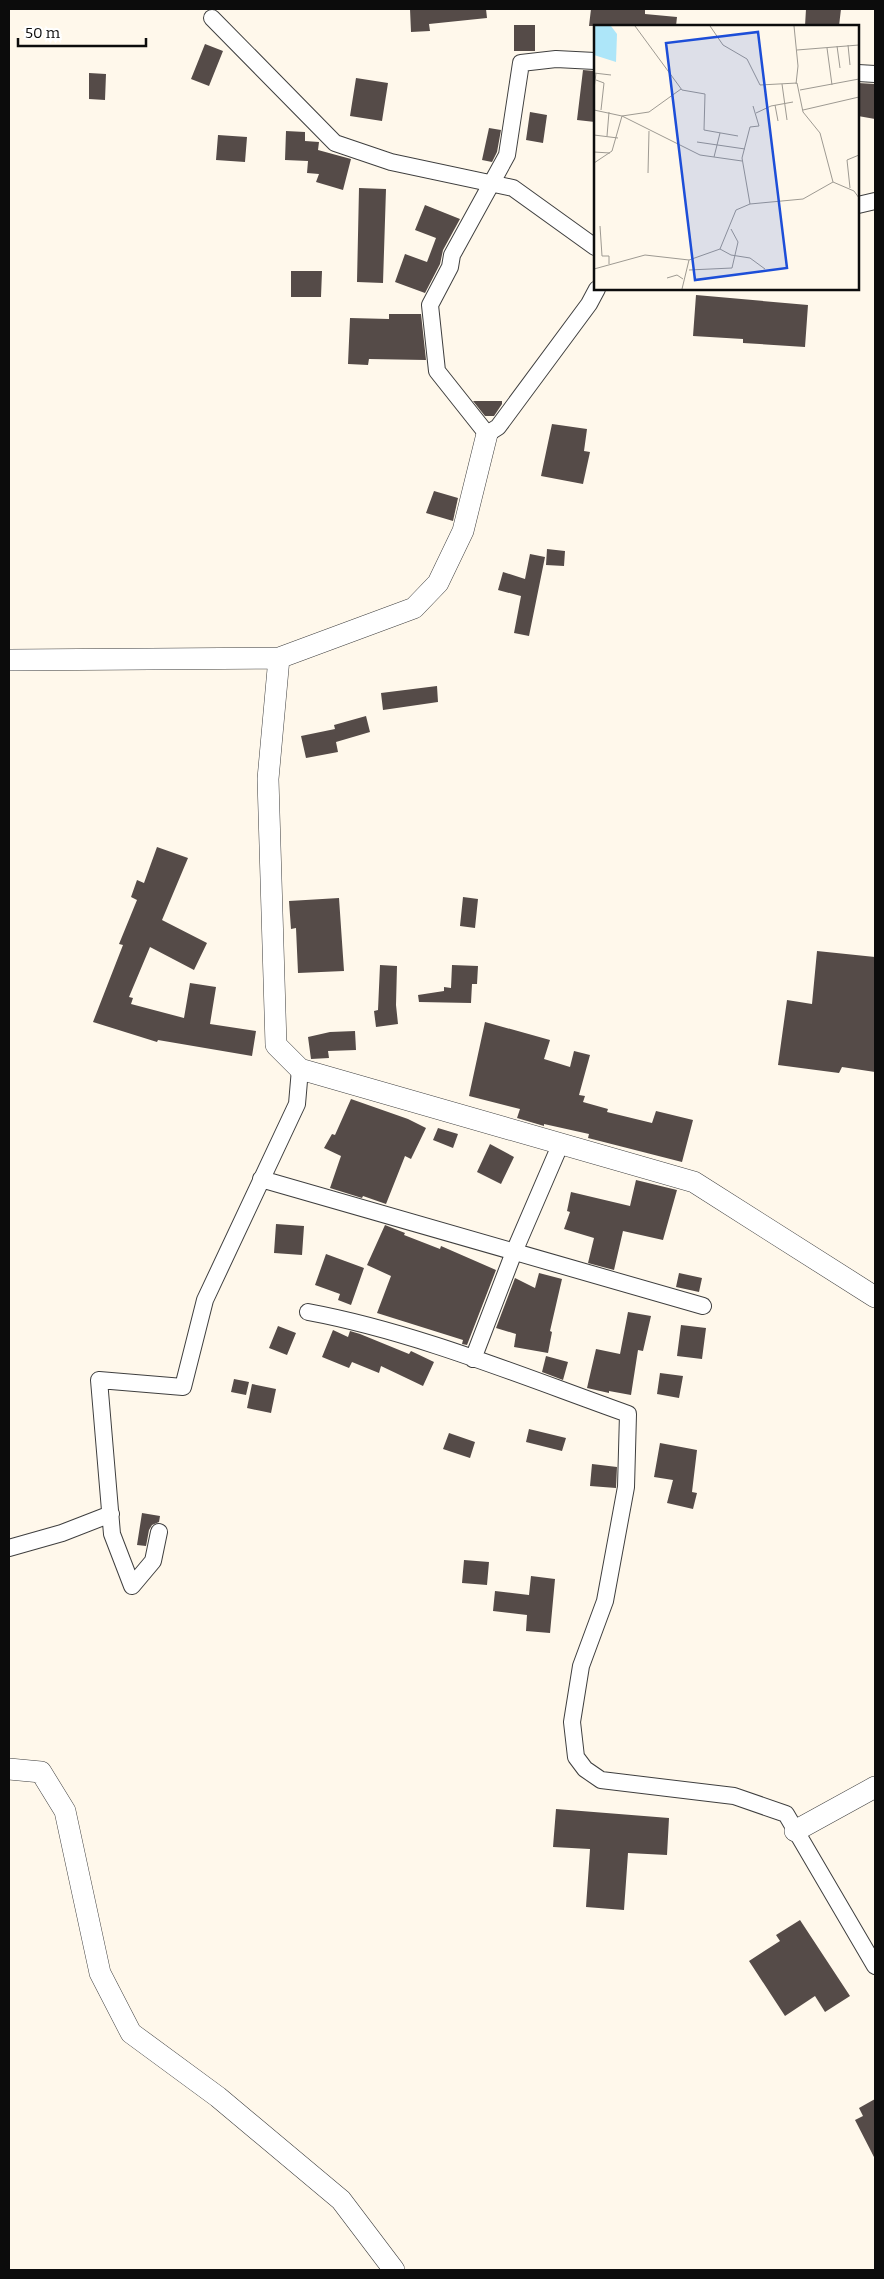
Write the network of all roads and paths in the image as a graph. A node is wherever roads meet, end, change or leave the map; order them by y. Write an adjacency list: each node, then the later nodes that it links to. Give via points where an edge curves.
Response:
1 (212, 18): 5 (street, via 335,142 391,162)
2 (594, 60): 5 (street, via 556,59 521,63 507,155)
3 (859, 73): 4 (street)
4 (875, 74)
5 (492, 184): 8 (street, via 513,188); 10 (street, via 452,255 450,267 430,305 438,371)
6 (875, 201): 7 (street)
7 (859, 205)
8 (594, 246)
9 (596, 290): 10 (street, via 498,427)
10 (487, 434): 11 (street, via 464,531 438,583 414,608)
11 (278, 658): 12 (street); 13 (street, via 268,779 276,1045)
12 (9, 660)
13 (300, 1069): 14 (street); 15 (street, via 296,1104)
14 (561, 1143): 16 (street); 17 (street, via 694,1182)
15 (261, 1180): 16 (street); 21 (street, via 205,1300 183,1386 99,1380)
16 (514, 1252): 18 (street); 20 (street)
17 (875, 1297)
18 (703, 1306)
19 (308, 1312): 20 (street, via 352,1320)
20 (473, 1359): 26 (street, via 628,1414 626,1487 605,1601 582,1666 572,1722 576,1757 585,1769 601,1780 734,1796 786,1814)
21 (111, 1514): 22 (street, via 112,1534 132,1586 153,1562); 23 (street, via 62,1533)
22 (159, 1532)
23 (9, 1548)
24 (9, 1769): 28 (street, via 41,1772 66,1812 100,1973 131,2033 218,2098 341,2200)
25 (875, 1787): 26 (street)
26 (795, 1831): 27 (street)
27 (875, 1966)
28 (394, 2270)

